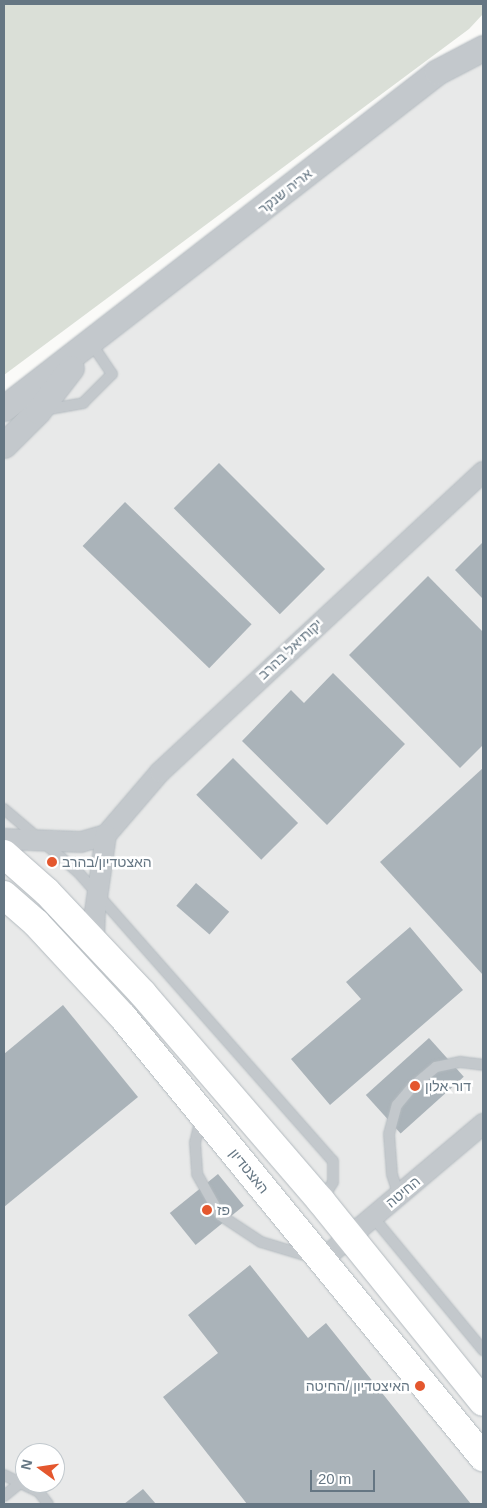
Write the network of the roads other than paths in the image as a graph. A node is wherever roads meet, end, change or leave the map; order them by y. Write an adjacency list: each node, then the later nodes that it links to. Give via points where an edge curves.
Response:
1 (483, 48): 2 (street, אריה שנקר, via 437,72)
2 (91, 343): 3 (street, אריה שנקר); 4 (street, אריה שנקר); 4 (lane, via 112,374 83,403)
3 (4, 408)
4 (38, 411): 5 (street, אריה שנקר)
5 (4, 445)
6 (483, 472): 8 (street, יקותיאל בהרב, via 167,765)
7 (4, 809): 10 (lane)
8 (106, 835): 10 (street, via 81,842); 12 (street)
9 (4, 839): 10 (street)
10 (40, 841): 12 (lane, via 78,872)
11 (4, 854): 14 (main road)
12 (97, 894): 14 (street); 19 (lane, via 333,1161 332,1182)
13 (4, 896): 16 (main road, האצטדיון, via 36,923 123,1017)
14 (94, 940): 19 (main road)
15 (483, 1065): 18 (lane, via 460,1062 436,1067 397,1105 389,1134 392,1174)
16 (202, 1114): 22 (main road, האצטדיון); 22 (lane, via 195,1142 197,1174 220,1215 260,1242)
17 (483, 1124): 18 (street, החיטה)
18 (399, 1196): 20 (street, החיטה)
19 (321, 1201): 21 (main road)
20 (373, 1217): 21 (street, החיטה); 23 (lane)
21 (349, 1238): 22 (street, החיטה); 24 (main road)
22 (322, 1260): 25 (main road, האצטדיון)
23 (483, 1350)
24 (483, 1401)
25 (483, 1457)
26 (15, 1487): 28 (lane)
27 (40, 1493): 29 (lane)
28 (4, 1496)
29 (48, 1504)

